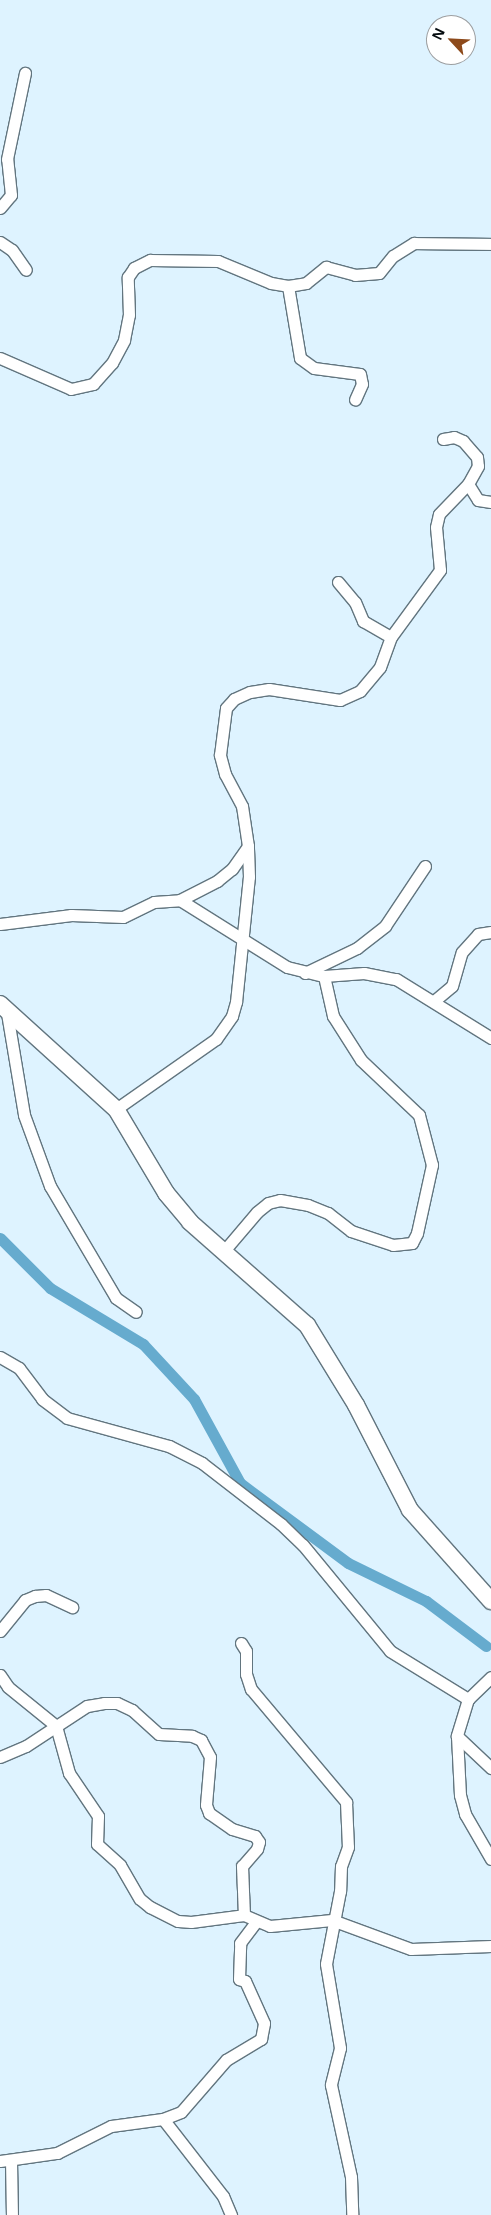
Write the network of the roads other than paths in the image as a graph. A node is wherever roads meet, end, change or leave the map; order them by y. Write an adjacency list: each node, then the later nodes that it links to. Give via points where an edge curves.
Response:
1 (25, 73): 2 (street, via 7,159 11,195)
2 (0, 208)
3 (0, 242): 5 (street, via 12,250)
4 (491, 244): 6 (street, via 414,243 393,256 379,273 355,275 326,268 306,283)
5 (26, 270)
6 (288, 286): 7 (street, via 218,261 150,260 134,268 128,276 129,315 124,340 112,363 93,384 71,388); 8 (street, via 300,358 314,368 360,374 362,384)
7 (0, 358)
8 (355, 400)
9 (443, 439): 10 (street, via 454,437 463,441 477,457 478,466)
10 (468, 484): 11 (street, via 478,500); 13 (street, via 439,514 436,539 440,570)
11 (491, 502)
12 (338, 582): 13 (street, via 355,602 363,621)
13 (391, 637): 14 (street, via 380,667 360,690 348,698 325,699 269,689 242,695 226,708 220,755 225,774 242,806)
14 (248, 846): 16 (street, via 232,869 217,881); 19 (street, via 249,877)
15 (425, 866): 20 (street, via 386,926 358,948)
16 (180, 900): 17 (street, via 154,902 123,917 72,915); 19 (street)
17 (0, 924)
18 (491, 932): 22 (street, via 478,934 462,952 452,986)
19 (241, 938): 20 (street, via 282,965); 25 (street, via 240,984 226,1027 198,1054)
20 (305, 973): 21 (street)
21 (324, 976): 22 (street, via 377,974 414,988); 26 (street, via 333,1016 361,1060 419,1115 432,1165 418,1233 412,1243 393,1245 351,1231 328,1213 308,1205 280,1200 268,1203 256,1212)
22 (434, 1001): 24 (street)
23 (4, 1008): 25 (street); 27 (street, via 24,1115 50,1186 116,1298)
24 (491, 1038)
25 (116, 1109): 26 (street, via 176,1207)
26 (223, 1252): 29 (street, via 306,1325 332,1362 410,1510)
27 (136, 1312)
28 (0, 1357): 35 (street, via 19,1368 42,1399 67,1418 169,1446 202,1463 282,1524 390,1651)
29 (491, 1601)
30 (72, 1607): 31 (street, via 46,1595 35,1596 25,1600)
31 (0, 1632)
32 (241, 1643): 42 (street, via 246,1650 246,1674 251,1689 346,1802 348,1847 341,1866 340,1891)
33 (0, 1675): 36 (street, via 8,1687)
34 (491, 1677): 35 (street)
35 (468, 1699): 37 (street)
36 (56, 1726): 38 (street); 41 (street, via 69,1773 98,1816 97,1844 125,1872 140,1899 178,1921); 41 (street, via 87,1706 117,1703 132,1710 159,1734 192,1736 201,1740 210,1757 206,1804 209,1813 232,1829 255,1836 258,1842 257,1849 242,1866)
37 (457, 1736): 39 (street); 40 (street, via 460,1795 465,1814)
38 (0, 1758)
39 (491, 1768)
40 (490, 1854)
41 (244, 1915): 43 (street)
42 (332, 1920): 43 (street, via 270,1926); 44 (street, via 411,1949); 49 (street, via 326,1964 340,2048 331,2085 351,2177)
43 (256, 1922): 45 (street, via 240,1943 239,1979 245,1981 264,2023 261,2038 226,2060 189,2105)
44 (491, 1946)
45 (163, 2119): 46 (street, via 111,2126 69,2149); 48 (street, via 223,2196)
46 (6, 2161): 47 (street)
47 (12, 2215)
48 (231, 2215)
49 (352, 2215)

